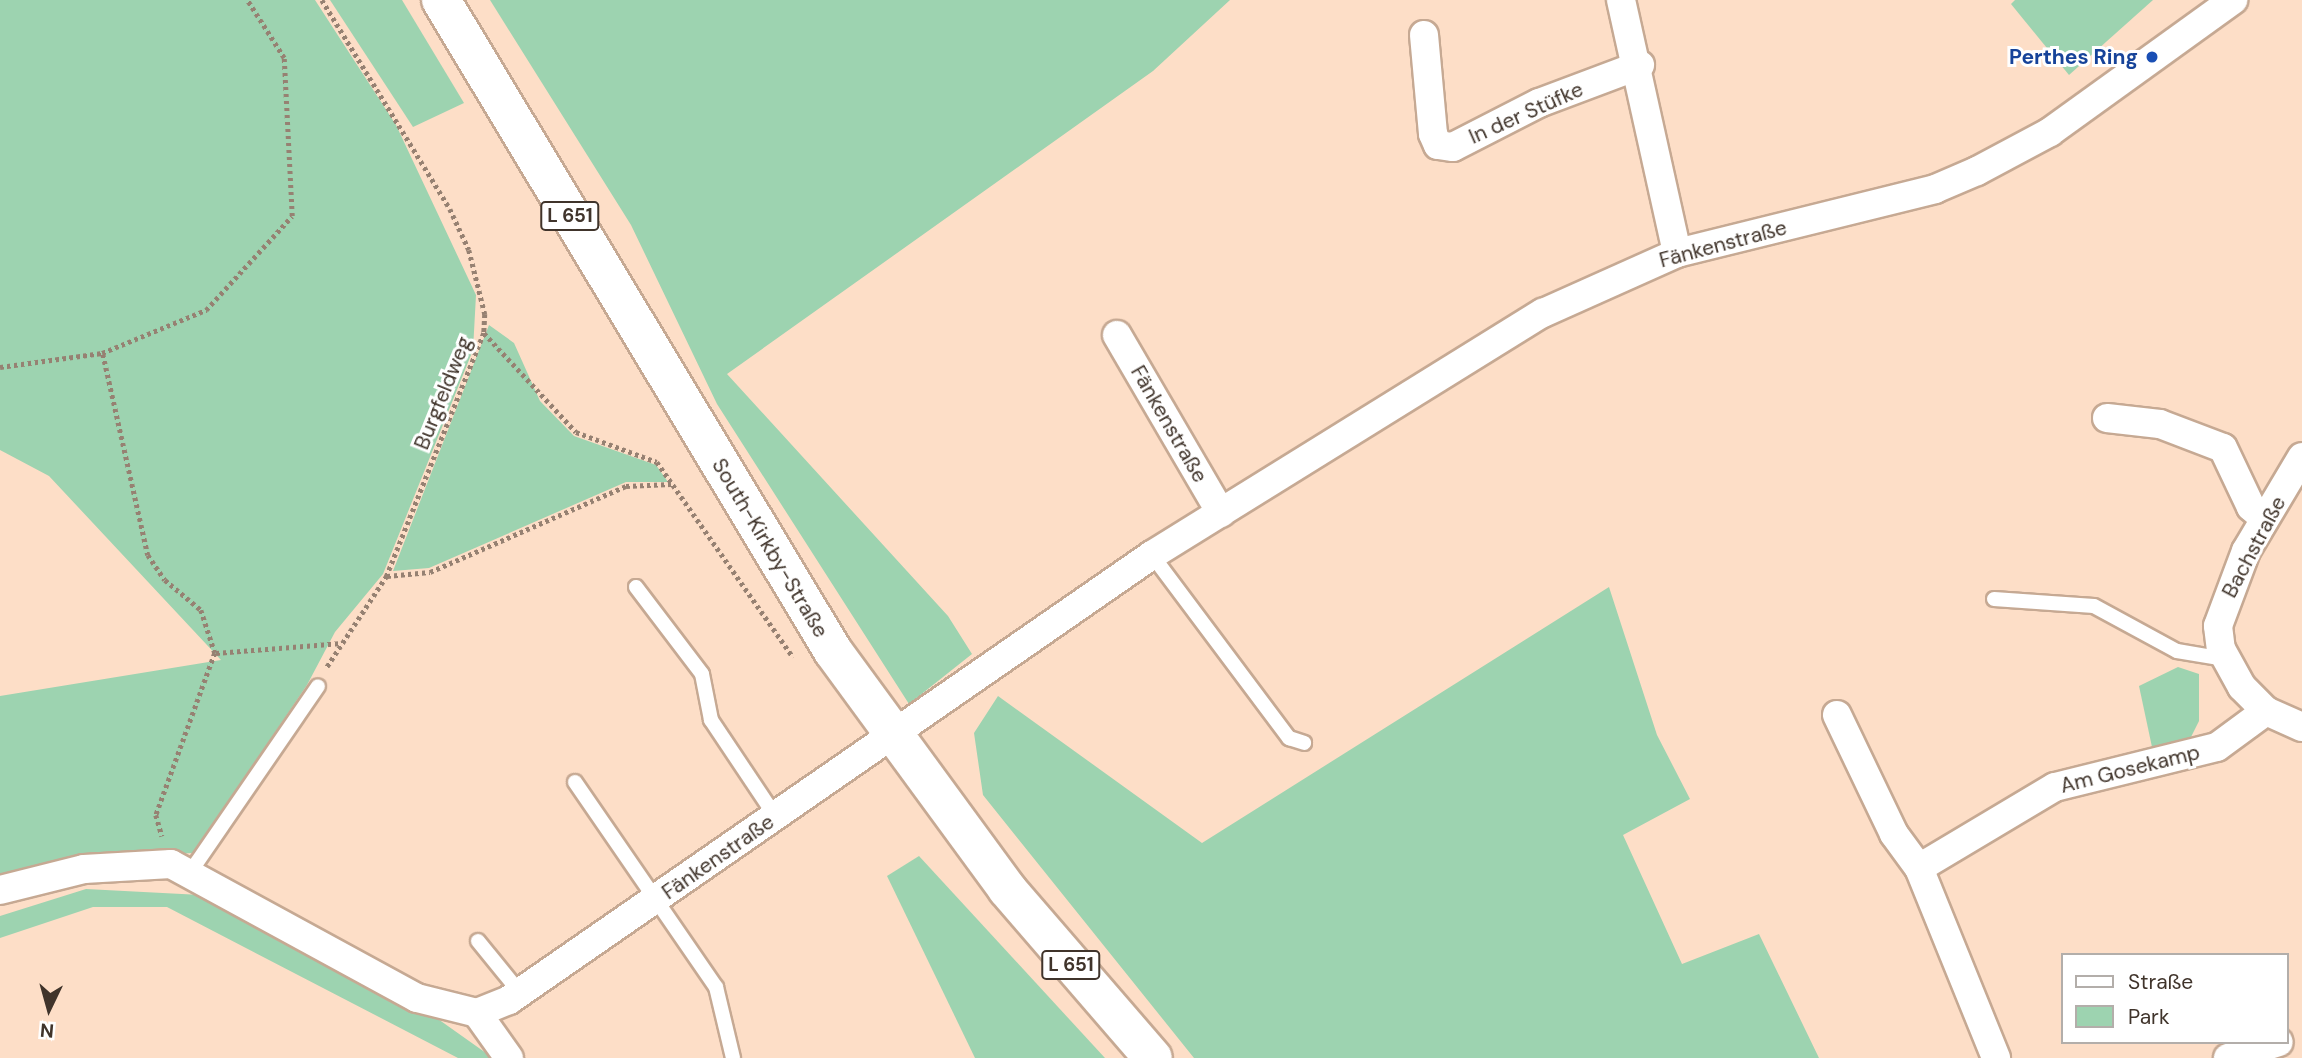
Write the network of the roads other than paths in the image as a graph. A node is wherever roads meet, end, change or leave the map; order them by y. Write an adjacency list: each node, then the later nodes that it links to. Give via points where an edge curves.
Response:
1 (441, 0): 20 (main road, South-Kirkby-Straße / L 651, via 833,651)
2 (1621, 0): 5 (street)
3 (2233, 0): 6 (street, Fänkenstraße, via 2050,132 1978,171 1935,189)
4 (1424, 35): 5 (street, In der Stüfke, via 1433,134 1438,145 1452,147 1539,103)
5 (1640, 65): 6 (street)
6 (1677, 253): 10 (street, Fänkenstraße, via 1543,313)
7 (1118, 335): 10 (street, Fänkenstraße)
8 (2107, 418): 11 (street, via 2160,424 2224,448 2250,508)
9 (2302, 457): 11 (street, Bachstraße)
10 (1222, 513): 12 (street, Fänkenstraße)
11 (2265, 519): 15 (street, Bachstraße, via 2220,617)
12 (1152, 555): 20 (street, Fänkenstraße); 21 (lane, via 1289,738)
13 (636, 587): 23 (lane, via 702,674 711,720)
14 (1994, 599): 15 (lane, via 2094,606 2177,650)
15 (2225, 659): 17 (street)
16 (317, 686): 24 (lane)
17 (2266, 712): 19 (street); 25 (street, Am Gosekamp, via 2217,747 2055,787)
18 (1837, 715): 25 (street, via 1894,834)
19 (2302, 727)
20 (892, 733): 23 (street, Fänkenstraße); 35 (main road, South-Kirkby-Straße / L 651, via 1007,889)
21 (1304, 743)
22 (575, 782): 27 (lane)
23 (776, 817): 27 (street, Fänkenstraße)
24 (181, 867): 26 (street, via 84,869); 30 (street, via 417,998)
25 (1919, 868): 32 (street)
26 (1, 890)
27 (658, 899): 29 (street, Fänkenstraße); 34 (lane, via 716,987)
28 (478, 941): 29 (lane)
29 (521, 994): 30 (street, Fänkenstraße)
30 (477, 1013): 33 (street)
31 (2273, 1044): 36 (street)
32 (1992, 1057)
33 (509, 1058)
34 (733, 1058)
35 (1153, 1058)
36 (2228, 1058)

